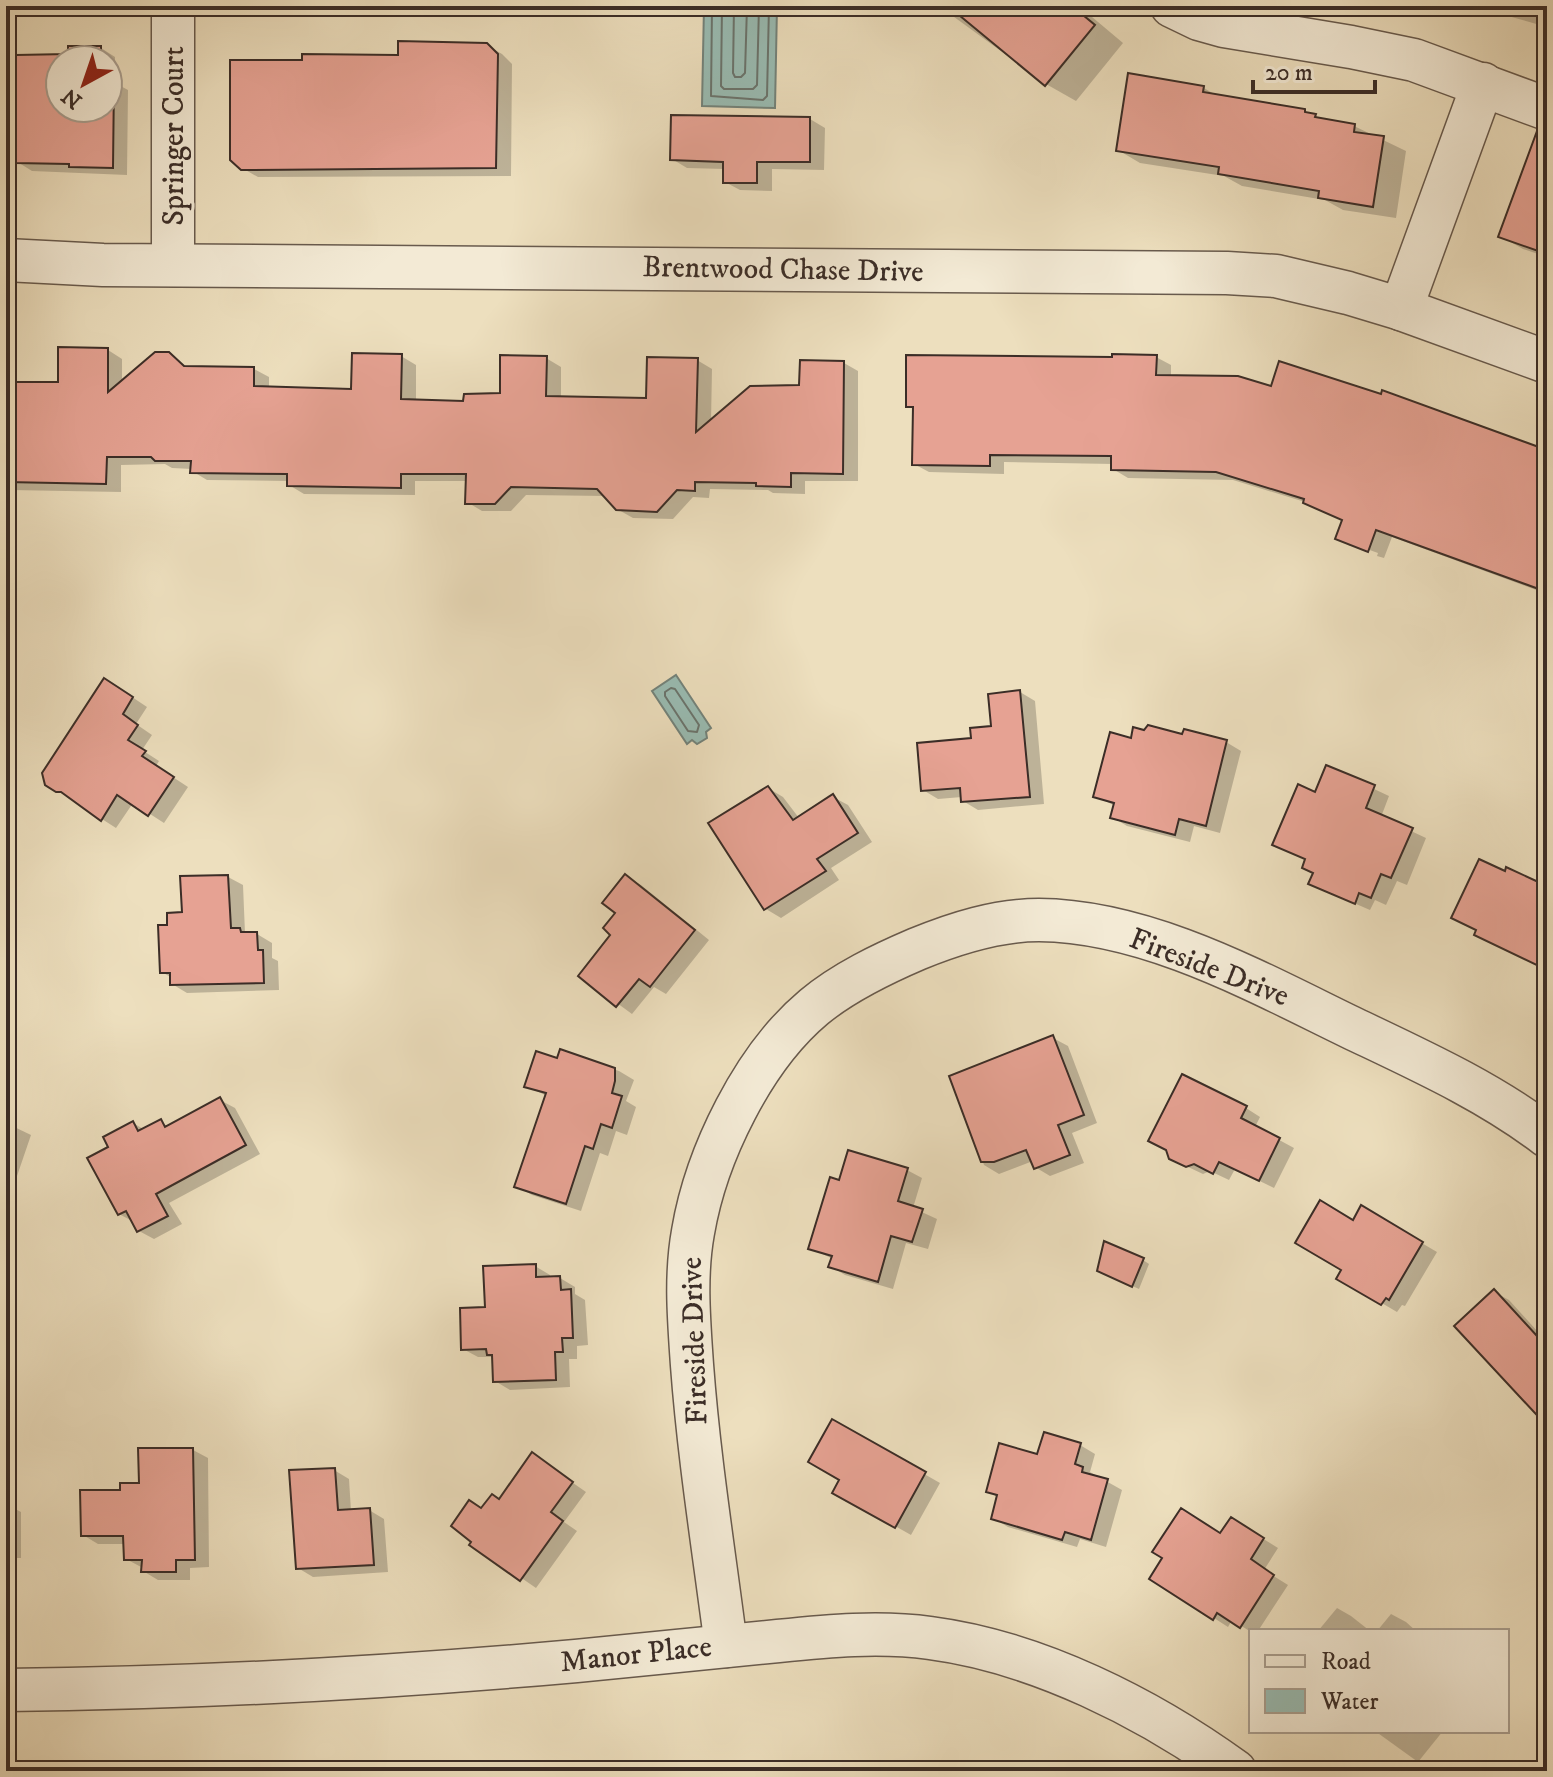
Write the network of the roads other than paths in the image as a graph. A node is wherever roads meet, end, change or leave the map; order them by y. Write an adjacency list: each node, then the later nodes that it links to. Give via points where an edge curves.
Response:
1 (173, 6): 6 (street, Springer Court)
2 (1172, 6): 3 (street, via 1224,26 1389,54)
3 (1483, 84): 4 (street); 7 (street)
4 (1547, 109)
5 (6, 260): 6 (street, Brentwood Chase Drive)
6 (173, 265): 7 (street, Brentwood Chase Drive, via 1227,273 1276,276)
7 (1401, 309): 8 (street, Brentwood Chase Drive)
8 (1547, 362)
9 (1547, 1136): 10 (street, Fireside Drive, via 1451,1076 1222,966 1100,927 1039,920 984,926 948,936 839,989 790,1032 747,1091 711,1163 692,1233 688,1309 696,1419)
10 (726, 1646): 11 (street, Manor Place, via 433,1673); 12 (street, Manor Place, via 899,1634 997,1653 1038,1664 1118,1701)
11 (6, 1690)
12 (1235, 1771)

